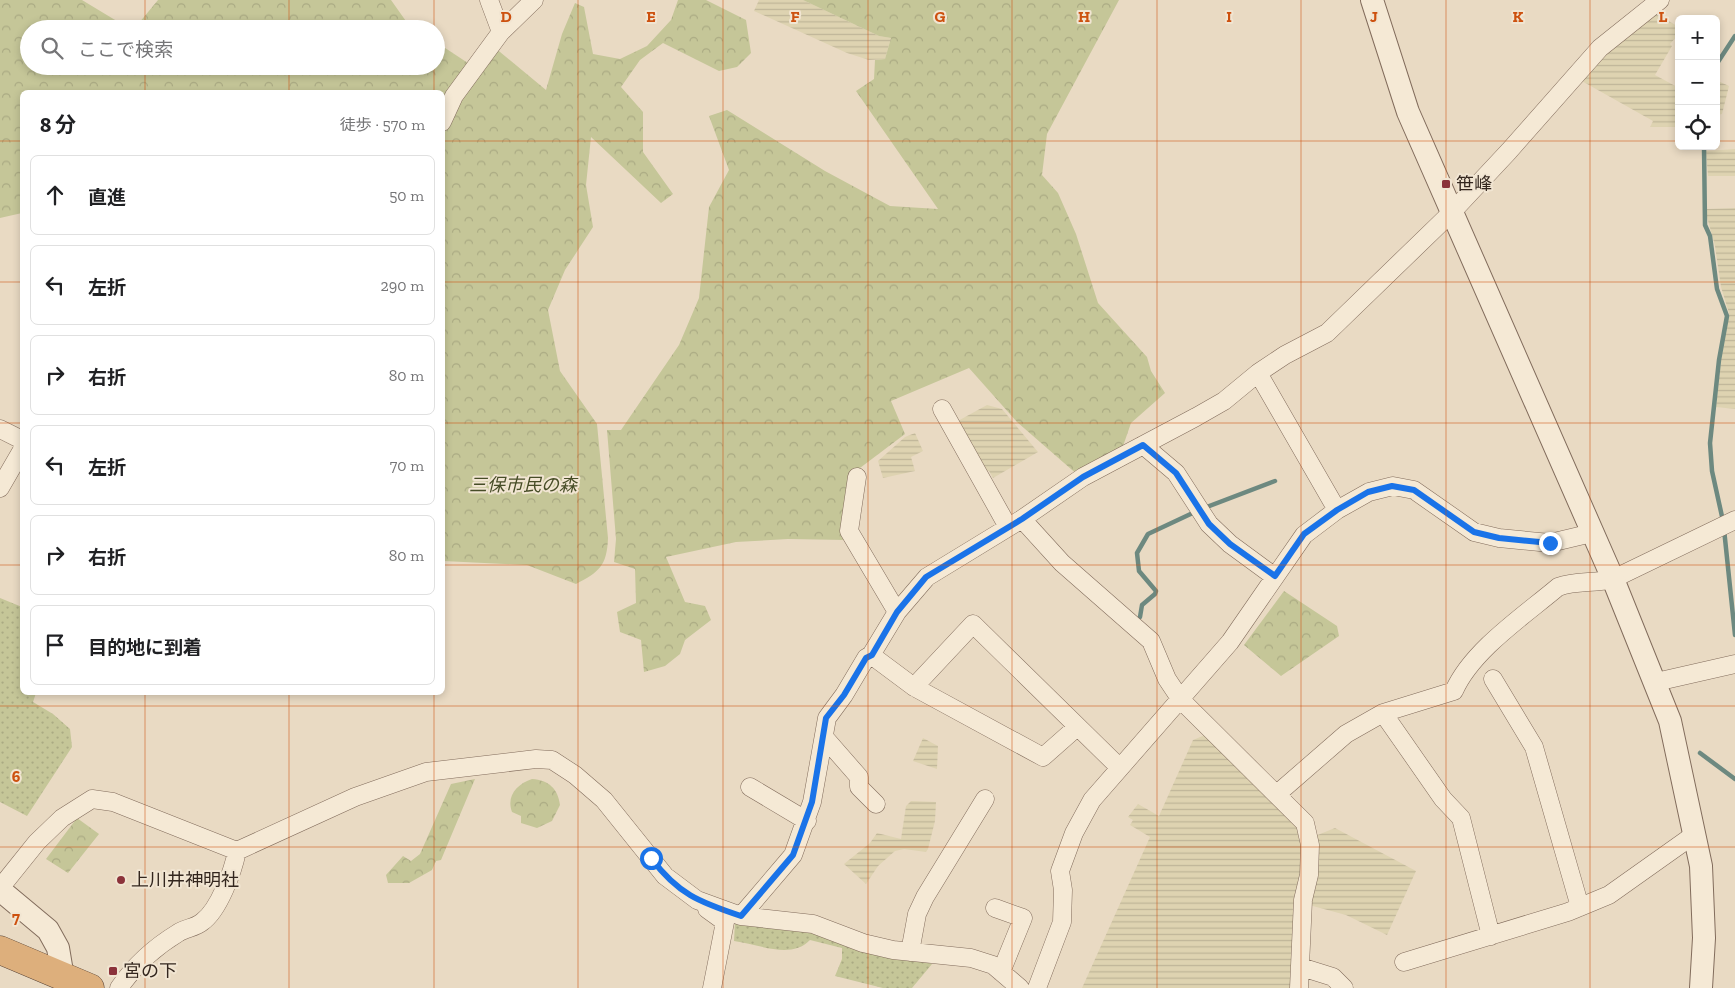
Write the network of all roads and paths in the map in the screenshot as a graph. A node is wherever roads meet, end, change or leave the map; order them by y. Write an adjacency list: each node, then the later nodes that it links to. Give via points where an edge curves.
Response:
1 (489, 0): 5 (street)
2 (534, 0): 5 (street)
3 (1372, 0): 7 (street, via 1408,112)
4 (1660, 0): 7 (street, via 1600,48)
5 (501, 32): 6 (street, via 454,96)
6 (445, 116)
7 (1452, 212): 8 (street, via 1327,333); 19 (street)
8 (1258, 373): 12 (street, via 1224,400); 16 (street)
9 (942, 410): 18 (street)
10 (0, 429): 11 (street)
11 (20, 439)
12 (1143, 445): 18 (street, via 1083,477); 20 (street, via 1176,473 1209,524)
13 (20, 453): 15 (street)
14 (857, 477): 22 (street, via 849,531)
15 (0, 488)
16 (1337, 510): 19 (street, via 1368,492 1392,486 1414,490 1474,532 1499,538 1550,543); 20 (street, via 1304,534)
17 (1735, 520): 21 (street)
18 (1015, 523): 22 (street, via 926,577); 28 (street, via 1151,642 1167,680)
19 (1592, 532): 21 (street)
20 (1275, 576): 28 (street, via 1230,642)
21 (1612, 579): 26 (street); 29 (street, via 1558,586 1491,644 1466,670 1454,691)
22 (897, 612): 23 (street)
23 (872, 655): 27 (street); 31 (street, via 866,658 826,718)
24 (1735, 664): 26 (street)
25 (1493, 679): 42 (street, via 1534,747)
26 (1656, 682): 38 (street, via 1670,720)
27 (914, 687): 30 (street, via 1044,757); 30 (street, via 973,624)
28 (1181, 700): 32 (street); 34 (street)
29 (1383, 713): 34 (street, via 1346,734); 45 (street, via 1443,799 1461,818)
30 (1077, 727): 32 (street)
31 (824, 737): 36 (street, via 860,778 859,787); 37 (street)
32 (1119, 767): 56 (street, via 1092,800 1074,833 1060,871 1062,922)
33 (750, 787): 37 (street)
34 (1277, 794): 49 (street, via 1305,823 1310,845 1309,875 1303,900)
35 (985, 799): 47 (street, via 925,897 917,914)
36 (876, 804)
37 (807, 822): 44 (street, via 793,855)
38 (1696, 834): 42 (street, via 1610,895); 59 (street, via 1701,866 1704,938)
39 (238, 850): 40 (street, via 113,802 92,799 62,818 37,842); 41 (street, via 355,797 426,772 536,758 552,760 604,800 665,876); 53 (street, via 215,908 202,923 179,932 151,952)
40 (0, 889): 51 (street, via 48,930 58,948)
41 (704, 904): 44 (street); 54 (street, via 725,922)
42 (1580, 907): 45 (street)
43 (995, 908): 50 (street, via 1023,918)
44 (741, 916): 47 (street, via 813,924 863,942)
45 (1491, 936): 48 (street)
46 (0, 950): 51 (highway)
47 (910, 952): 50 (street, via 971,958 993,965)
48 (1404, 962)
49 (1301, 967): 57 (street); 58 (street, via 1333,977)
50 (1001, 972): 55 (street)
51 (63, 978): 52 (highway)
52 (90, 988)
53 (119, 988)
54 (712, 988)
55 (1020, 988)
56 (1037, 988)
57 (1299, 988)
58 (1344, 988)
59 (1701, 988)

